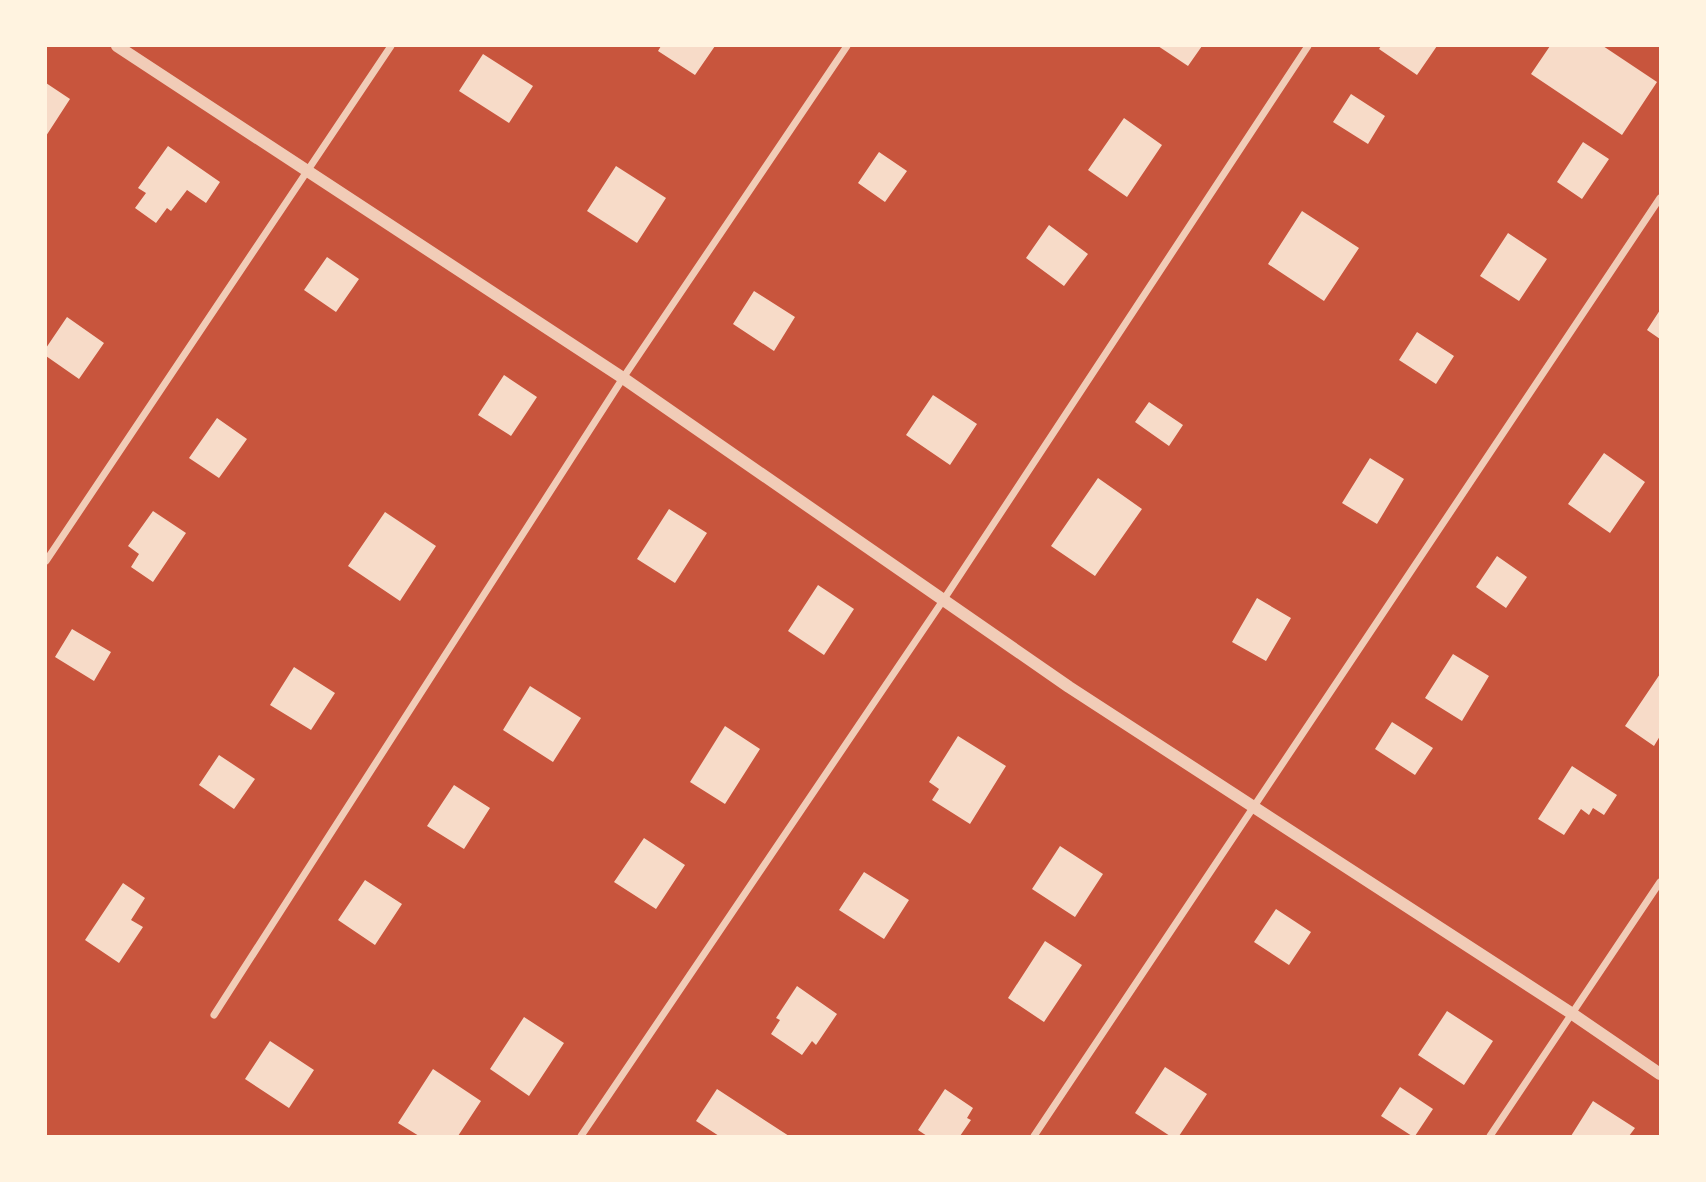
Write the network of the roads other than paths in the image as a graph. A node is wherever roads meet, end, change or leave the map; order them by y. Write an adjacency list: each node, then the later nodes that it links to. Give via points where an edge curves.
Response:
1 (117, 46): 5 (street)
2 (391, 46): 5 (street)
3 (847, 46): 7 (street)
4 (1308, 46): 9 (street)
5 (307, 171): 7 (street); 8 (street)
6 (1661, 198): 10 (street)
7 (623, 378): 9 (street); 13 (street)
8 (46, 561)
9 (944, 599): 10 (street); 15 (street)
10 (1254, 807): 12 (street); 16 (street)
11 (1661, 882): 12 (street)
12 (1572, 1013): 14 (street); 17 (street)
13 (214, 1015)
14 (1661, 1074)
15 (581, 1136)
16 (1034, 1136)
17 (1490, 1136)

